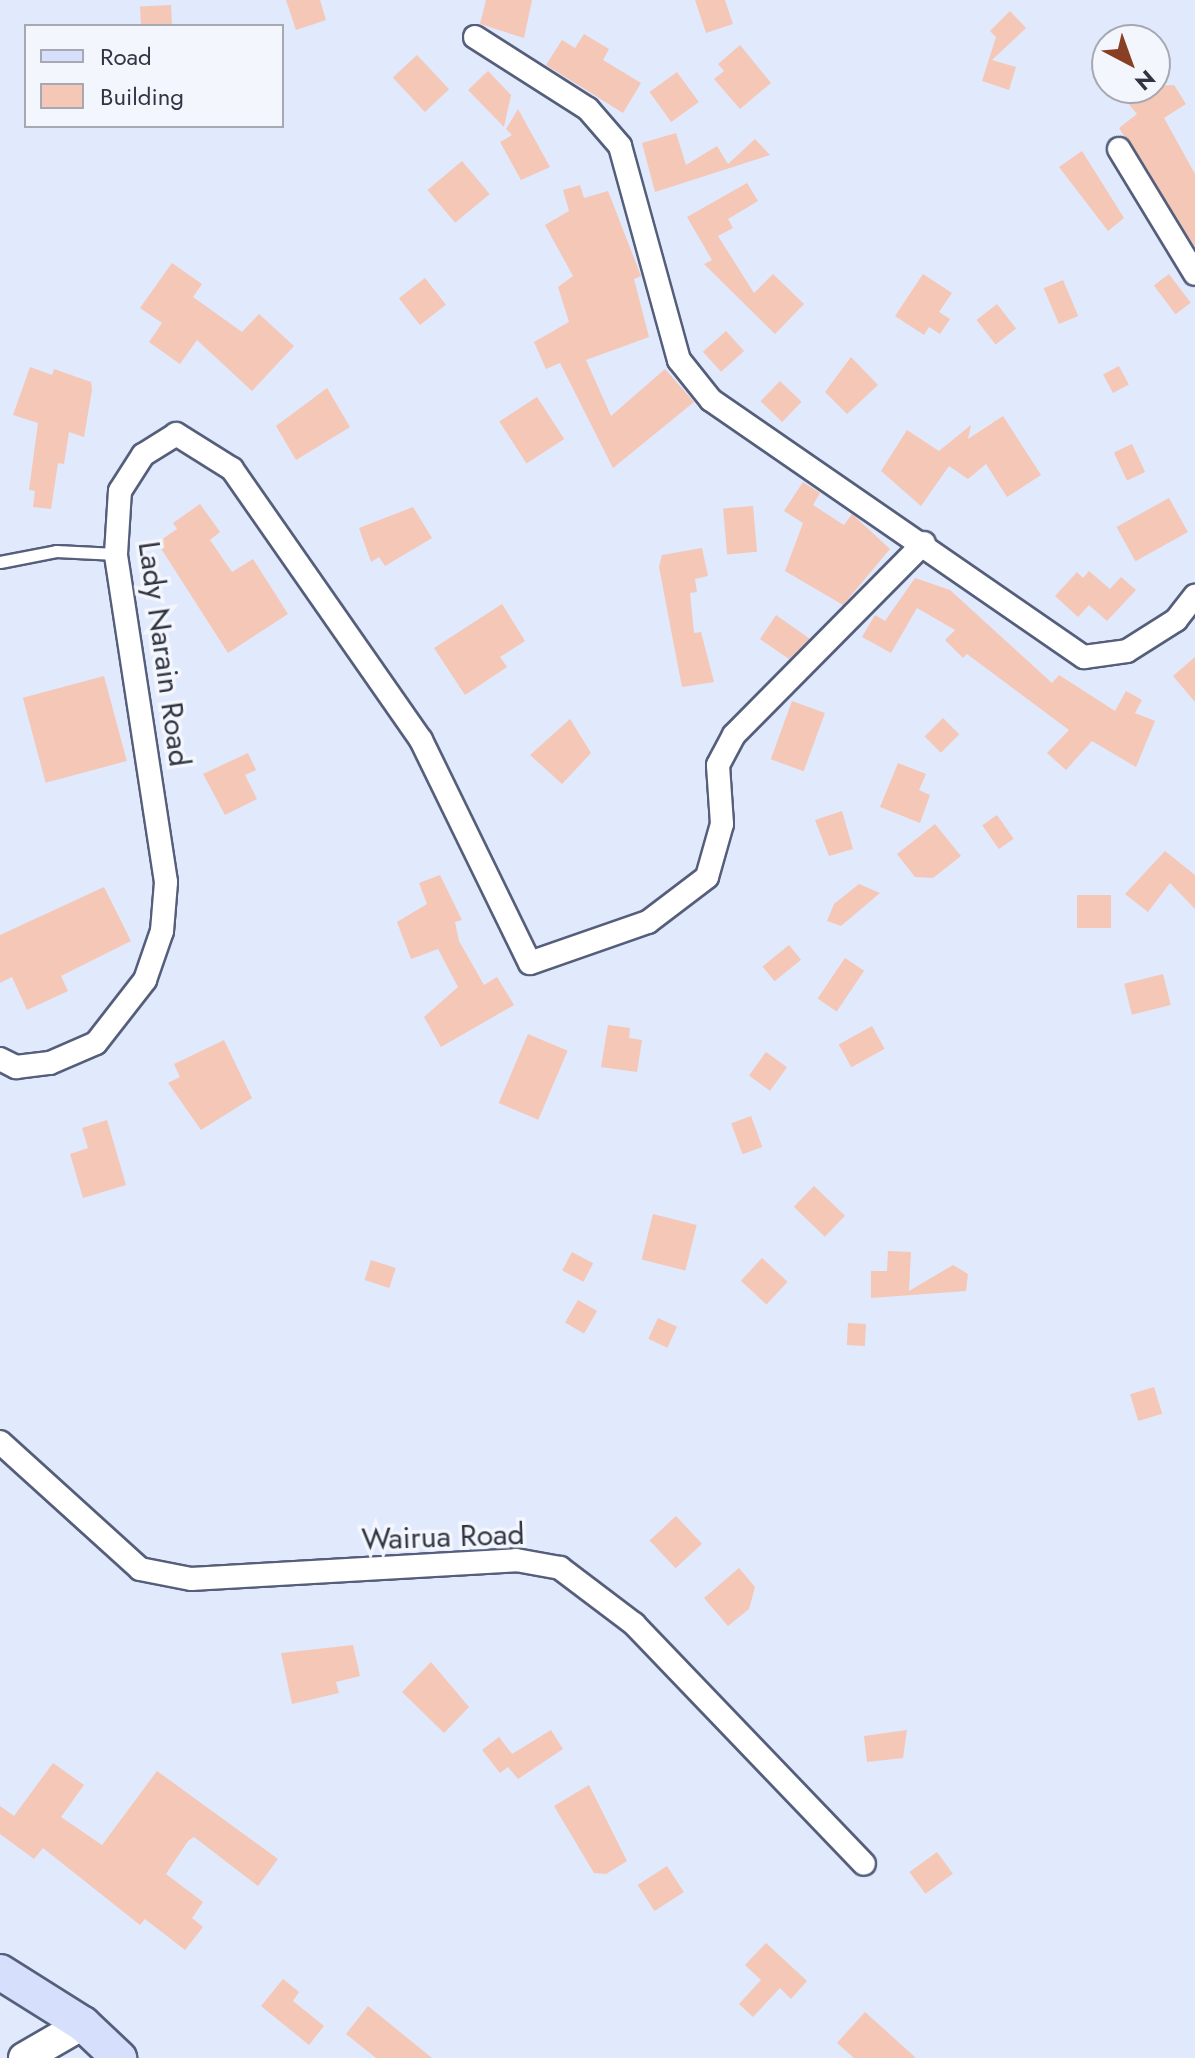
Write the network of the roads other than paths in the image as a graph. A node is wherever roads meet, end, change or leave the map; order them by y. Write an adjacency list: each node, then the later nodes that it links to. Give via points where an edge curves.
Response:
1 (475, 37): 4 (street, via 588,109 620,146 663,312 697,387)
2 (1119, 149): 3 (street)
3 (1195, 274)
4 (924, 543): 5 (street, Lady Narain Road, via 734,735 718,765 722,824 707,877 648,922 530,963 421,740 232,469 176,434 143,455 120,491); 7 (street, via 1084,657 1127,651 1176,620)
5 (116, 554): 6 (lane, via 56,551); 8 (street, Lady Narain Road, via 166,882 162,931 145,980 96,1043 50,1063 16,1067)
6 (0, 562)
7 (1195, 596)
8 (0, 1059)
9 (0, 1442): 10 (street, Wairua Road, via 140,1569 191,1579 516,1560 560,1568 634,1624)
10 (864, 1864)
11 (0, 1972): 12 (main road)
12 (83, 2024): 13 (main road); 14 (main road)
13 (24, 2058)
14 (119, 2058)

